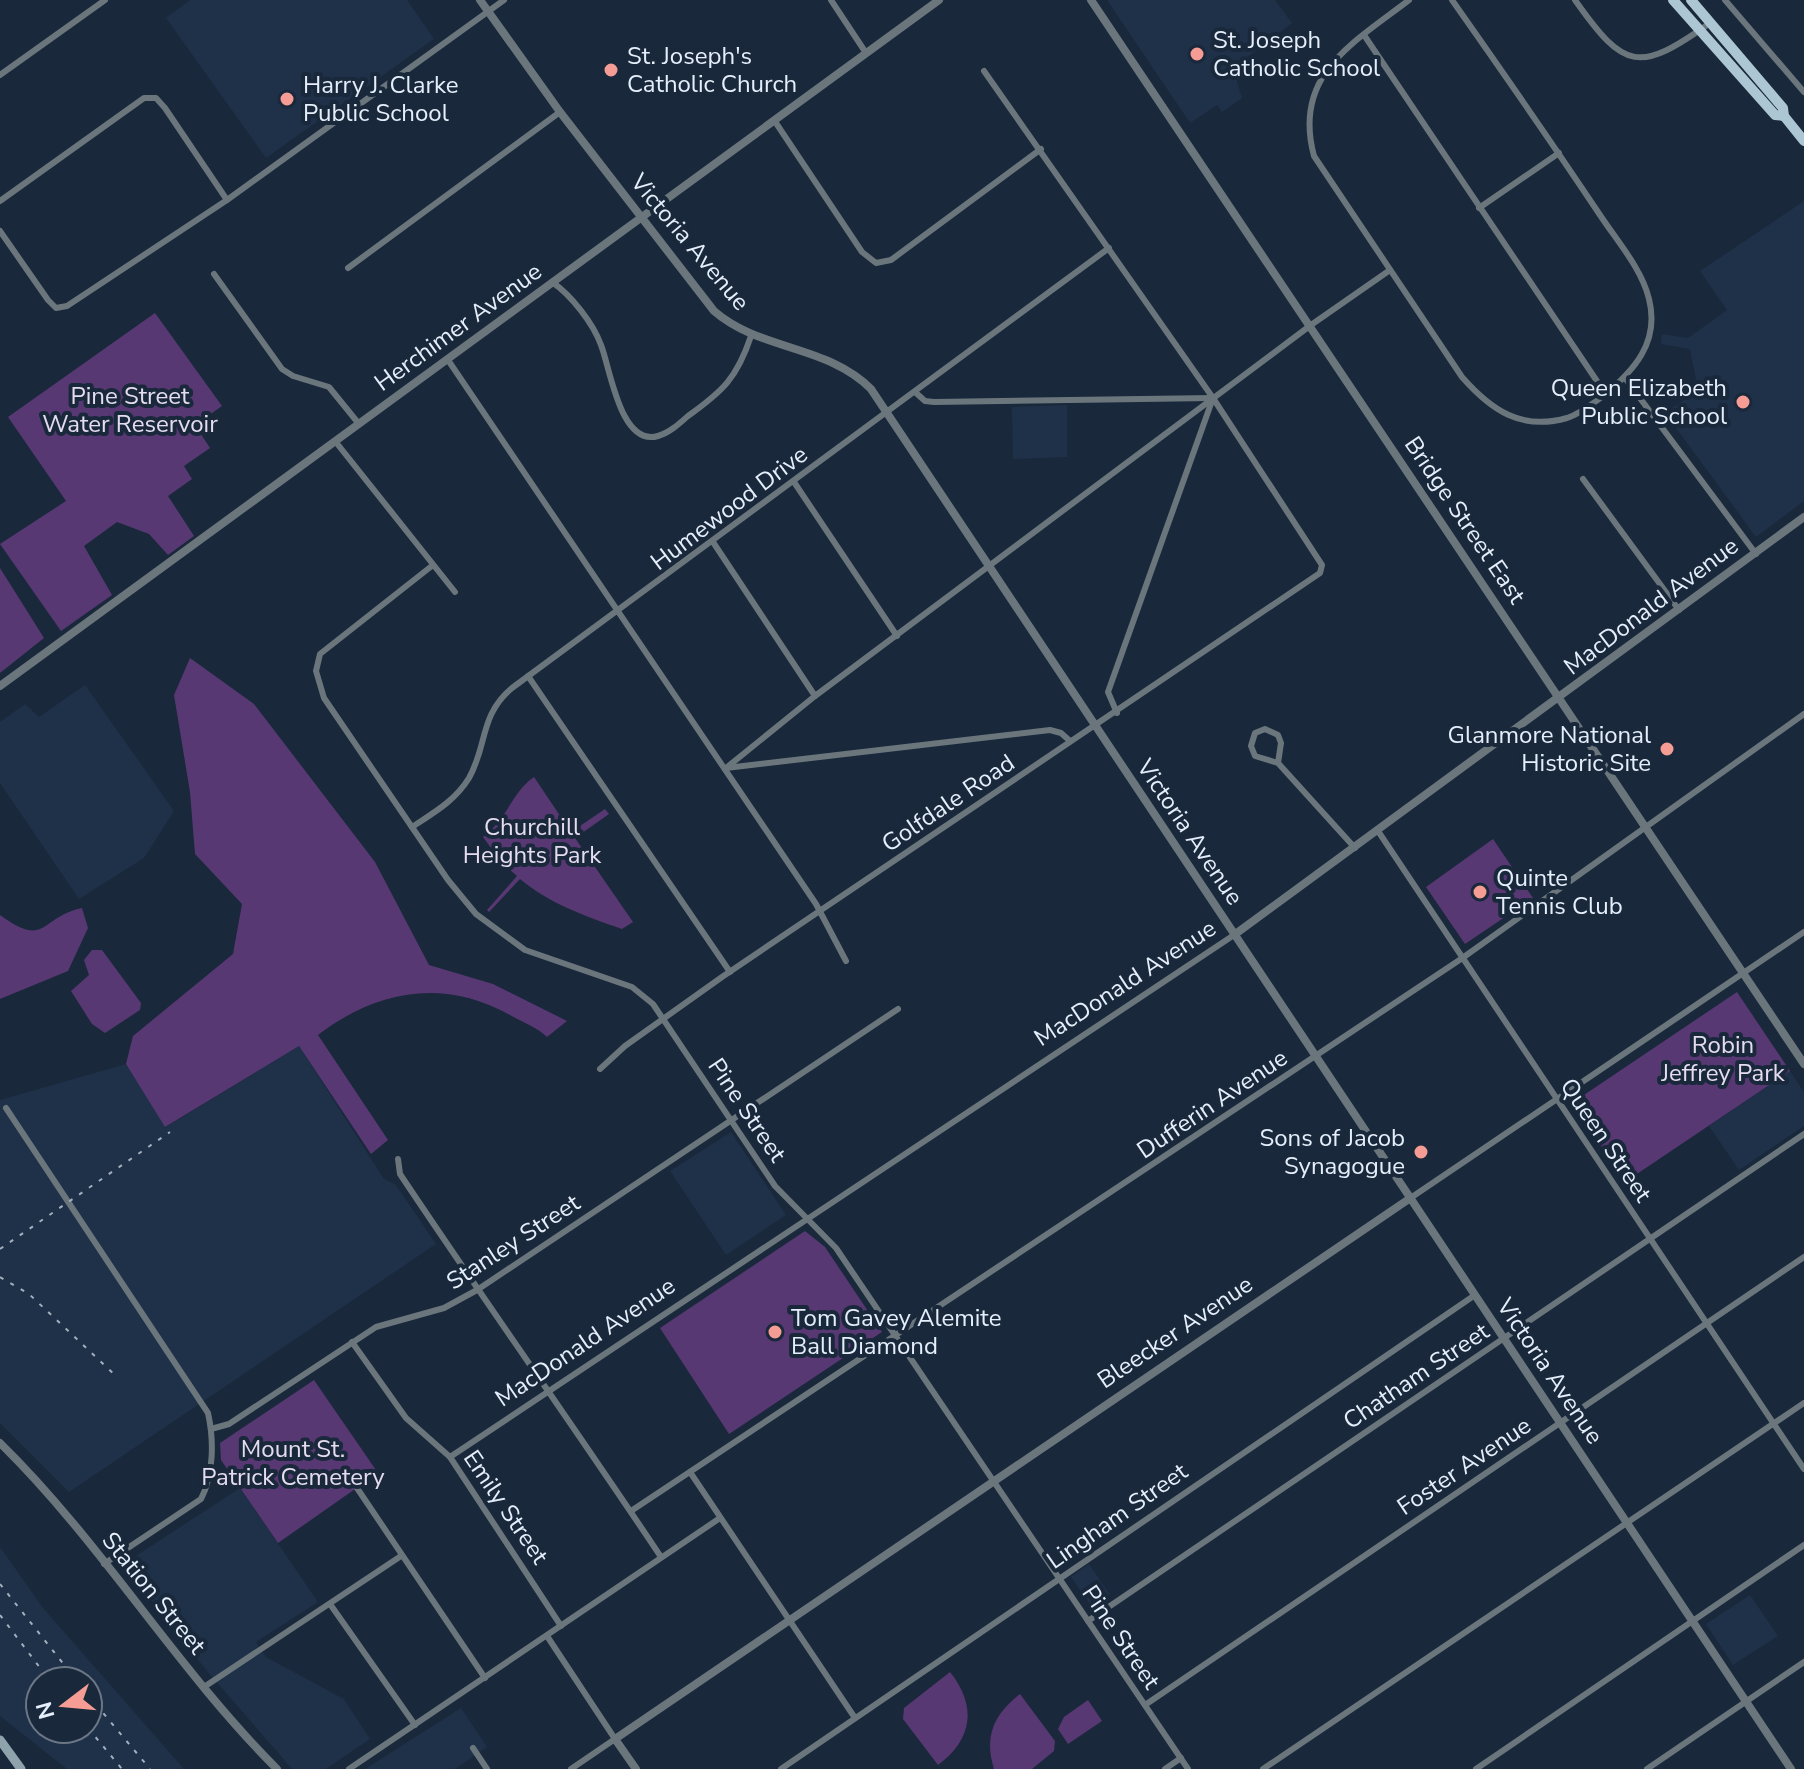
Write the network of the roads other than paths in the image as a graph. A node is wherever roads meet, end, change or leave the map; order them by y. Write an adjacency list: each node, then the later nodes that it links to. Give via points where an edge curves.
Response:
1 (105, 0): 20 (street)
2 (480, 0): 13 (street, Victoria Avenue)
3 (504, 0): 13 (street)
4 (831, 0): 17 (street)
5 (939, 0): 17 (street, Herchimer Avenue)
6 (1091, 0): 39 (street, Bridge Street East)
7 (1409, 0): 16 (street)
8 (1452, 0): 28 (street)
9 (1575, 0): 15 (street, via 1607,45 1639,58 1664,54)
10 (1673, 0): 15 (main road)
11 (1691, 0): 14 (main road)
12 (1729, 1): 21 (street)
13 (488, 12): 23 (street, Victoria Avenue); 29 (street)
14 (1710, 23): 15 (street); 24 (main road, via 1783,108)
15 (1700, 30): 24 (main road, via 1775,115)
16 (1364, 35): 31 (street); 36 (street, via 1318,79 1307,129 1314,156)
17 (866, 53): 25 (street, Herchimer Avenue)
18 (984, 71): 27 (street)
19 (1804, 74): 21 (street)
20 (0, 75)
21 (1795, 81): 22 (street)
22 (1804, 92)
23 (560, 112): 32 (street, Victoria Avenue); 35 (street)
24 (1784, 116): 26 (main road)
25 (774, 120): 27 (street, via 862,252 876,263 891,260); 32 (street, Herchimer Avenue)
26 (1804, 141)
27 (1041, 149): 34 (street)
28 (1559, 153): 31 (street); 42 (street, via 1649,298 1648,343)
29 (227, 200): 30 (street, via 165,108 156,98 144,98); 33 (street, via 101,286 56,308)
30 (0, 201)
31 (1479, 208): 44 (street)
32 (640, 218): 38 (street, Herchimer Avenue); 40 (street, Victoria Avenue, via 714,311)
33 (0, 231)
34 (1109, 248): 43 (street, Humewood Drive); 45 (street)
35 (348, 268)
36 (1390, 270): 39 (street); 44 (street, via 1462,377 1500,412 1525,422 1547,422 1570,417)
37 (214, 274): 47 (street, via 282,369 329,387)
38 (552, 282): 40 (street, via 591,325 618,404 641,435 655,438 670,430 719,393 738,371); 41 (street, Herchimer Avenue)
39 (1311, 325): 45 (street); 63 (street, Bridge Street East)
40 (751, 336): 46 (street, Victoria Avenue, via 835,363 863,380)
41 (448, 360): 47 (street, Herchimer Avenue); 58 (street)
42 (1625, 378): 44 (street); 53 (street)
43 (915, 392): 45 (street, via 934,402); 46 (street, Humewood Drive)
44 (1605, 393)
45 (1213, 398): 55 (street); 64 (street, via 1108,692); 64 (street, Golfdale Road, via 1322,565 1320,573)
46 (887, 412): 50 (street, Humewood Drive); 55 (street, Victoria Avenue)
47 (359, 424): 48 (street, Herchimer Avenue)
48 (335, 441): 54 (street); 61 (street, Herchimer Avenue)
49 (1583, 479): 57 (street)
50 (794, 482): 52 (street, Humewood Drive); 59 (street)
51 (1804, 517): 53 (street, MacDonald Avenue)
52 (713, 542): 58 (street, Humewood Drive); 62 (street)
53 (1756, 554): 57 (street, MacDonald Avenue)
54 (433, 565): 56 (street); 70 (street, Pine Street, via 326,647 316,671 324,698)
55 (988, 568): 59 (street); 66 (street, Victoria Avenue)
56 (455, 592)
57 (1679, 610): 63 (street, MacDonald Avenue)
58 (619, 612): 60 (street, Humewood Drive); 69 (street)
59 (897, 636): 62 (street)
60 (528, 676): 70 (street, Humewood Drive, via 490,714 463,787); 79 (street)
61 (0, 686)
62 (815, 696): 69 (street)
63 (1560, 699): 71 (street, Bridge Street East); 72 (street, MacDonald Avenue)
64 (1117, 713): 66 (street, Golfdale Road)
65 (1804, 714): 71 (street, Dufferin Avenue)
66 (1095, 727): 67 (street, Golfdale Road); 76 (street, Victoria Avenue)
67 (1070, 741): 69 (street, via 1050,730); 74 (street, Golfdale Road)
68 (1278, 763): 68 (street, via 1278,735 1260,730 1252,738 1255,756); 73 (street)
69 (726, 768): 74 (street)
70 (412, 827): 82 (street, Pine Street, via 461,898 493,928 543,958 632,987)
71 (1647, 828): 77 (street, Dufferin Avenue); 80 (street, Bridge Street East)
72 (1378, 831): 73 (street, MacDonald Avenue); 77 (street, Queen Street)
73 (1355, 848): 76 (street, MacDonald Avenue)
74 (821, 911): 78 (street); 79 (street, Golfdale Road)
75 (1804, 932): 80 (street, Bleecker Avenue)
76 (1234, 935): 83 (street, Victoria Avenue); 92 (street, MacDonald Avenue)
77 (1461, 959): 83 (street, Dufferin Avenue); 86 (street, Queen Street)
78 (846, 961)
79 (730, 972): 82 (street, Golfdale Road)
80 (1743, 973): 84 (street, Bridge Street East); 86 (street, Bleecker Avenue)
81 (898, 1009): 88 (street, Stanley Street)
82 (664, 1018): 85 (street, Golfdale Road); 88 (street, Pine Street)
83 (1315, 1057): 91 (street, Victoria Avenue); 98 (street, Dufferin Avenue)
84 (1804, 1064)
85 (600, 1069)
86 (1557, 1099): 91 (street, Bleecker Avenue); 93 (street, Queen Street)
87 (6, 1108): 105 (street, via 208,1413)
88 (732, 1120): 92 (street, Pine Street, via 775,1186); 95 (street, Stanley Street)
89 (1804, 1134): 93 (street, Chatham Street)
90 (398, 1159): 95 (street, via 400,1174)
91 (1409, 1199): 96 (street, Victoria Avenue); 110 (street, Bleecker Avenue)
92 (805, 1219): 98 (street, Pine Street, via 836,1248); 101 (street, MacDonald Avenue)
93 (1650, 1239): 97 (street, Queen Street); 99 (street, Chatham Street)
94 (1804, 1257): 97 (street, Foster Avenue)
95 (477, 1290): 100 (street, Stanley Street, via 444,1308 376,1327); 101 (street)
96 (1475, 1295): 99 (street, Victoria Avenue); 119 (street, Lingham Street)
97 (1707, 1324): 103 (street, Foster Avenue); 104 (street, Queen Street)
98 (896, 1335): 109 (street, Dufferin Avenue); 110 (street, Pine Street)
99 (1503, 1338): 103 (street, Victoria Avenue); 122 (street, Chatham Street)
100 (352, 1342): 105 (street, Stanley Street, via 229,1424); 107 (street, Emily Street, via 406,1418)
101 (550, 1389): 107 (street, MacDonald Avenue); 112 (street)
102 (1804, 1403): 104 (street)
103 (1560, 1423): 114 (street, Victoria Avenue); 130 (street, Foster Avenue)
104 (1773, 1424): 108 (street, Queen Street); 114 (street)
105 (211, 1429): 118 (street, via 209,1482 201,1499)
106 (0, 1443): 118 (street, Station Street, via 44,1487)
107 (450, 1457): 124 (street, Emily Street)
108 (1804, 1469)
109 (690, 1472): 112 (street, Dufferin Avenue); 113 (street)
110 (993, 1479): 119 (street, Pine Street); 121 (street, Bleecker Avenue)
111 (357, 1488): 116 (street)
112 (631, 1511): 117 (street)
113 (720, 1518): 117 (street); 121 (street)
114 (1626, 1522): 123 (street, Victoria Avenue); 146 (street)
115 (1804, 1545): 123 (street)
116 (401, 1556): 120 (street); 127 (street)
117 (661, 1557): 124 (street)
118 (104, 1564): 128 (street, Station Street)
119 (1059, 1578): 122 (street, Pine Street); 131 (street, Lingham Street)
120 (330, 1604): 128 (street); 132 (street)
121 (789, 1618): 131 (street); 133 (street, Bleecker Avenue)
122 (1088, 1621): 130 (street, Pine Street)
123 (1693, 1621): 129 (street, Victoria Avenue); 147 (street)
124 (561, 1626): 125 (street)
125 (547, 1636): 127 (street); 133 (street)
126 (1804, 1662): 129 (street)
127 (485, 1678): 132 (street)
128 (204, 1687): 138 (street, Station Street)
129 (1746, 1701): 148 (street); 149 (street, Victoria Avenue)
130 (1145, 1705): 136 (street, Pine Street)
131 (855, 1718): 143 (street, Lingham Street)
132 (415, 1725): 139 (street)
133 (615, 1739): 141 (street, Bleecker Avenue); 142 (street)
134 (0, 1740): 137 (main road)
135 (473, 1748): 140 (street)
136 (1181, 1758): 144 (street); 145 (street, Pine Street)
137 (21, 1769)
138 (277, 1769)
139 (349, 1769)
140 (487, 1769)
141 (571, 1769)
142 (636, 1769)
143 (781, 1769)
144 (1165, 1769)
145 (1188, 1769)
146 (1263, 1769)
147 (1476, 1769)
148 (1647, 1769)
149 (1791, 1769)

